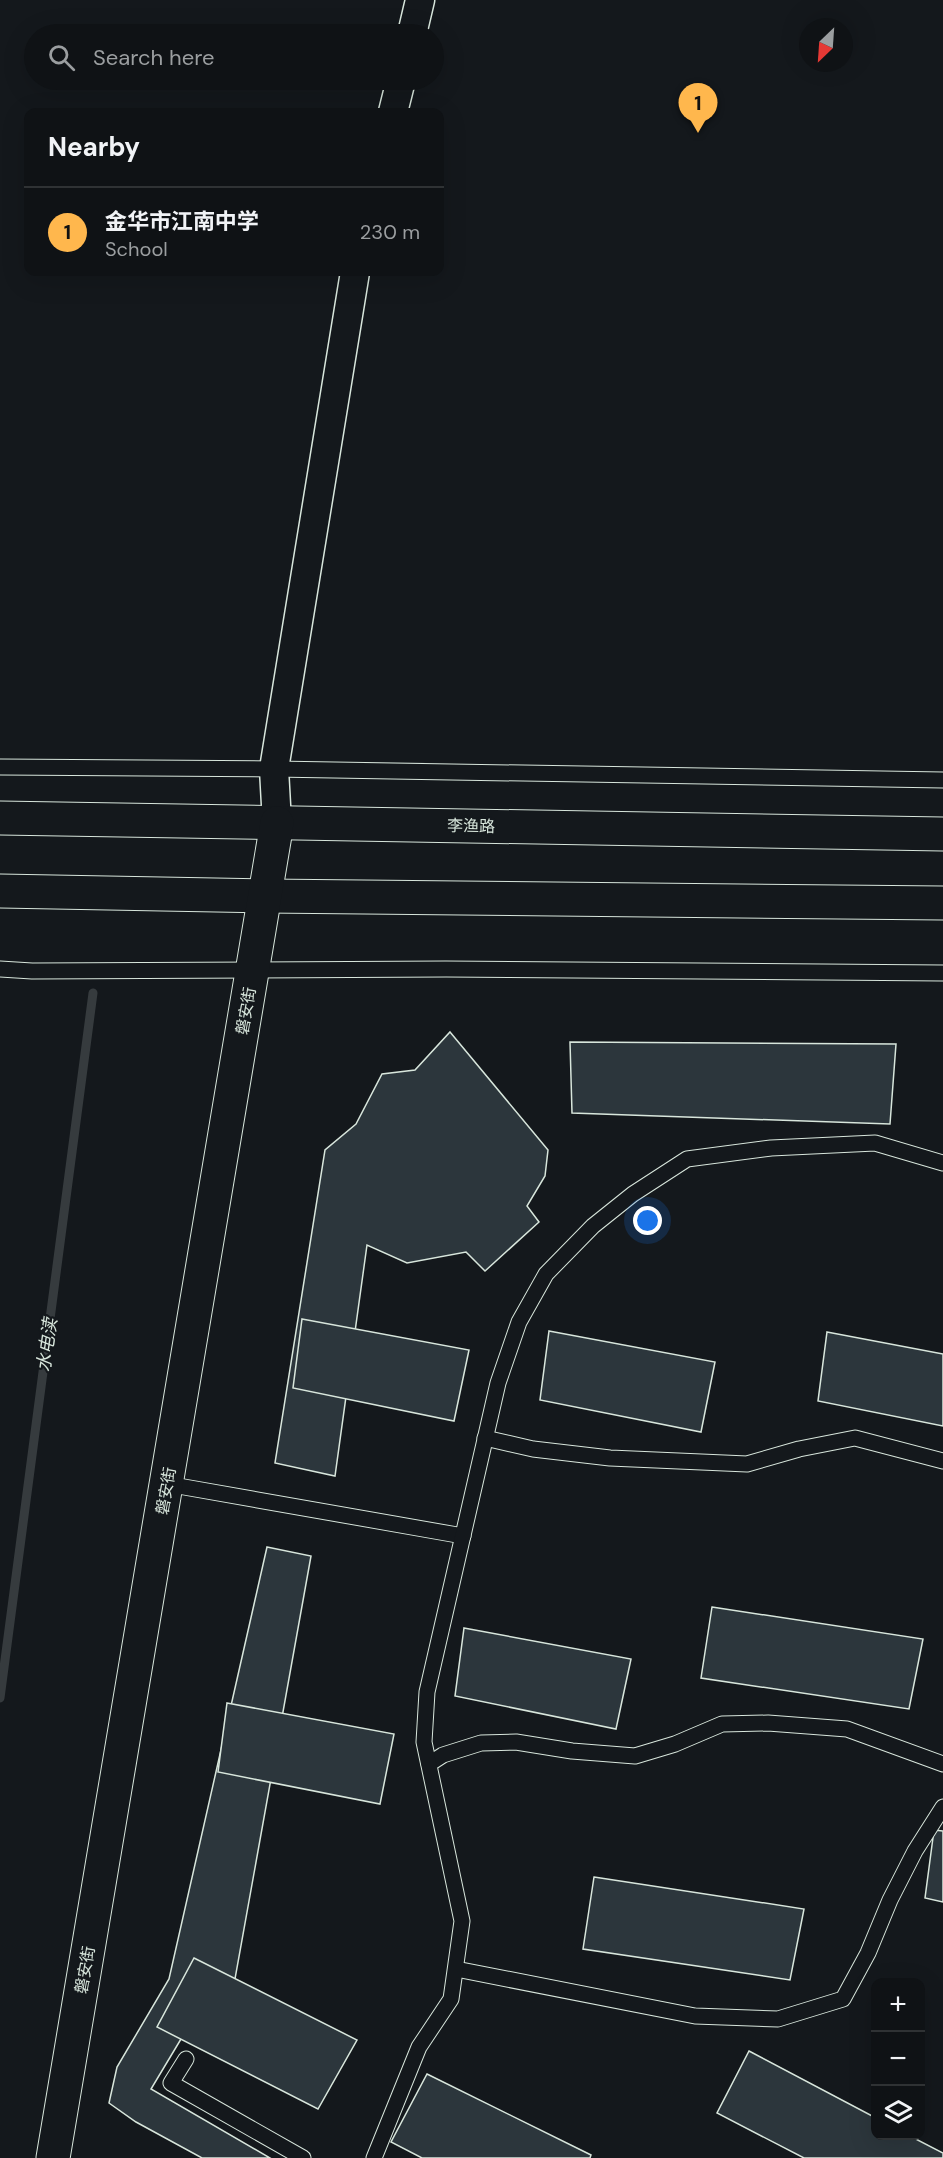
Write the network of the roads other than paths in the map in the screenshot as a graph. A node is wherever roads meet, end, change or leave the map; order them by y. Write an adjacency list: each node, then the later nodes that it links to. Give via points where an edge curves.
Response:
1 (420, 0): 2 (street)
2 (414, 24)
3 (398, 90): 4 (street)
4 (394, 108)
5 (355, 276): 7 (street)
6 (0, 767): 7 (lane)
7 (274, 769): 8 (lane); 10 (street)
8 (943, 780)
9 (0, 818): 10 (main road, 李渔路)
10 (277, 823): 11 (main road, 李渔路); 13 (main road, 磐安街)
11 (943, 834)
12 (0, 891): 13 (main road)
13 (266, 896): 14 (main road); 16 (main road, 磐安街)
14 (943, 903)
15 (0, 969): 16 (lane)
16 (253, 970): 17 (lane); 21 (main road, 磐安街)
17 (943, 973)
18 (943, 1163): 19 (lane, via 875,1143 771,1148 687,1159 633,1194 546,1274 519,1322)
19 (485, 1438): 20 (lane, via 533,1449 610,1458 747,1464 855,1438); 22 (lane)
20 (943, 1461)
21 (167, 1484): 22 (lane); 28 (main road, 磐安街)
22 (463, 1536): 23 (lane, via 427,1692 424,1742)
23 (429, 1764): 24 (lane, via 481,1743 516,1742 635,1756 722,1724 768,1722 847,1729); 26 (lane, via 462,1921)
24 (943, 1764)
25 (943, 1807): 26 (lane, via 915,1851 843,1999 778,2019 695,2016)
26 (456, 1969): 30 (lane, via 452,1999 419,2046)
27 (186, 2059): 29 (lane, via 171,2083)
28 (53, 2158)
29 (303, 2158)
30 (374, 2158)

